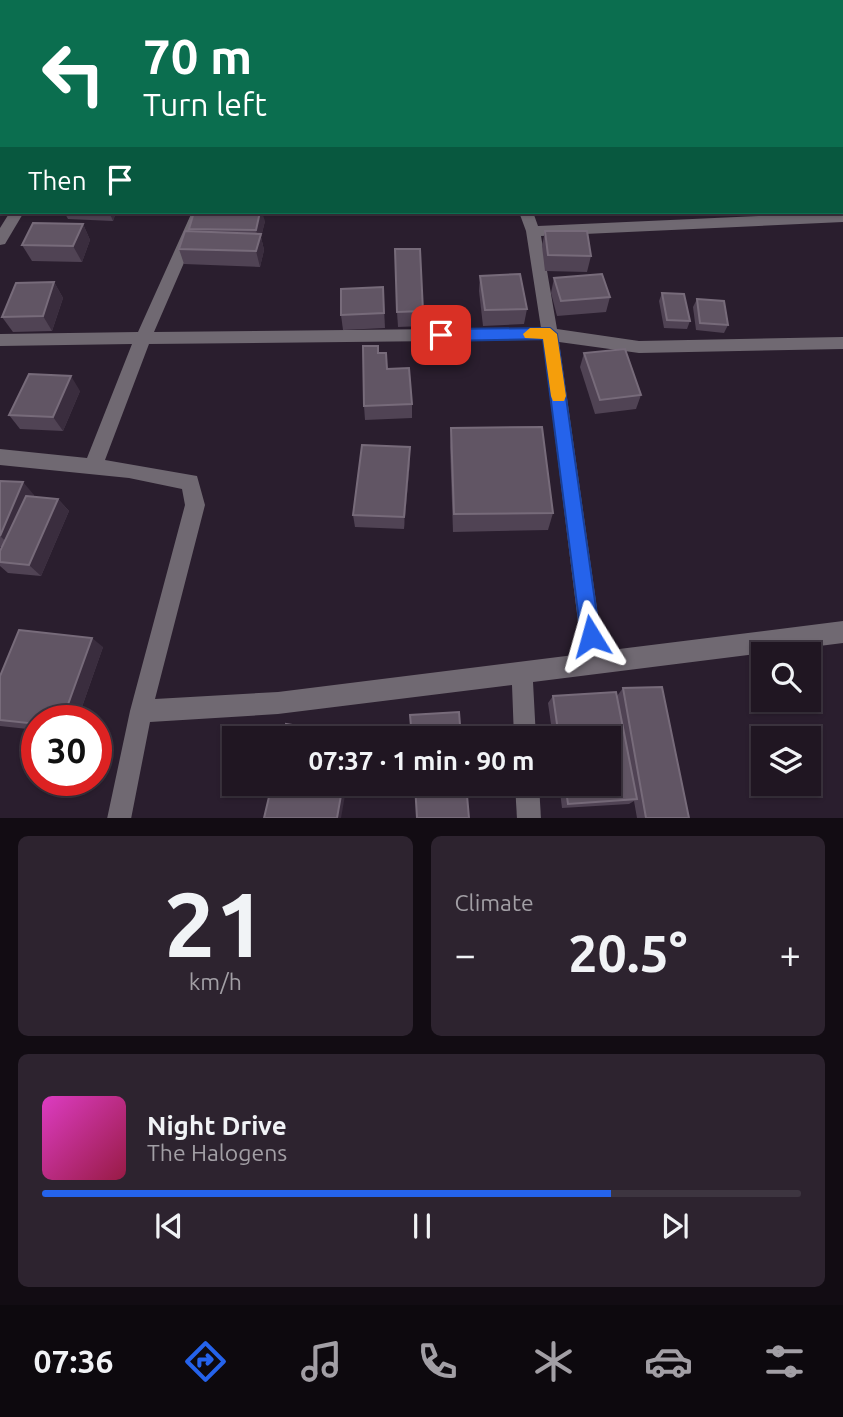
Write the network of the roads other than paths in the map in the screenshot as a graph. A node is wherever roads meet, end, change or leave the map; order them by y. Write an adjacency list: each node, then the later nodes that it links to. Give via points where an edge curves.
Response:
1 (17, 214): 6 (street)
2 (198, 214): 8 (street)
3 (527, 214): 5 (street)
4 (843, 217): 5 (street)
5 (533, 231): 7 (street)
6 (0, 240)
7 (550, 334): 8 (street); 10 (street, via 639,346); 14 (street)
8 (143, 338): 9 (street); 12 (street)
9 (0, 340)
10 (843, 343)
11 (0, 457): 12 (street)
12 (93, 467): 16 (street, via 190,482 194,494 195,505)
13 (843, 632): 14 (street)
14 (594, 663): 15 (street)
15 (522, 672): 16 (street, via 278,703); 17 (street)
16 (141, 711): 19 (street)
17 (524, 726)
18 (528, 796): 20 (street)
19 (119, 818)
20 (529, 818)

